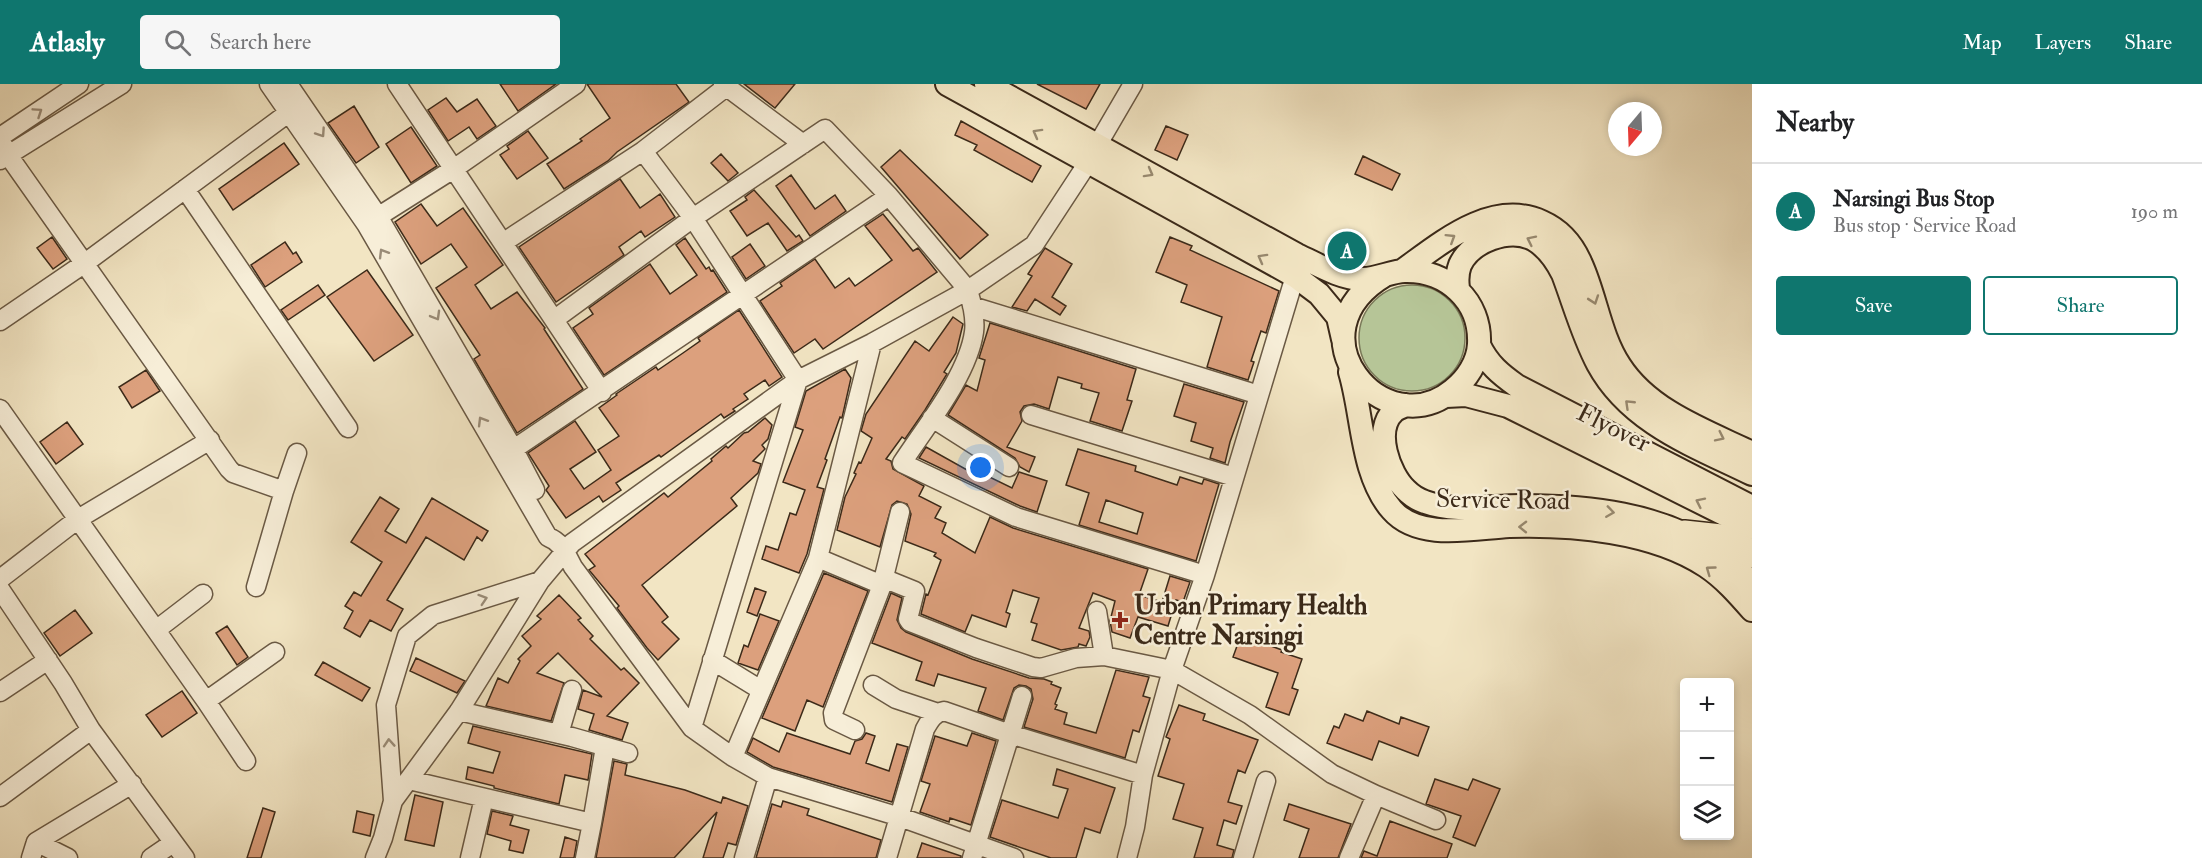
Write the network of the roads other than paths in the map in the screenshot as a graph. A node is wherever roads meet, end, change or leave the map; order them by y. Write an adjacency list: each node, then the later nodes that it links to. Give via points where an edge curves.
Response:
1 (79, 84): 13 (street, one-way to 1)
2 (122, 84): 13 (street)
3 (269, 84): 11 (street)
4 (288, 84): 11 (street)
5 (576, 84): 16 (street)
6 (947, 84): 15 (main road, one-way to 6)
7 (986, 84): 15 (main road)
8 (1133, 84): 15 (street)
9 (724, 85): 12 (street); 14 (street)
10 (406, 87): 16 (street)
11 (295, 108): 17 (street); 20 (street)
12 (802, 144): 18 (street, via 825,129); 19 (street)
13 (2, 148): 22 (street)
14 (644, 151): 19 (street); 21 (street)
15 (1094, 153): 23 (main road, one-way to 23, via 1333,272 1361,279); 24 (main road, one-way to 15); 27 (street, via 1034,245)
16 (454, 168): 20 (street); 21 (street)
17 (185, 189): 22 (street); 42 (street)
18 (889, 196): 26 (street); 27 (street)
19 (693, 218): 26 (street); 28 (street)
20 (372, 220): 46 (street)
21 (504, 242): 28 (street)
22 (85, 263): 29 (street); 43 (street)
23 (1394, 273): 25 (main road, via 1422,271); 32 (main road, via 1368,286 1354,301 1346,320); 45 (main road, one-way to 45, via 1489,218 1520,216 1551,226 1575,251 1611,350 1634,384 1670,412)
24 (1295, 276): 32 (main road, via 1320,294 1338,316); 35 (street)
25 (1458, 288): 31 (main road, via 1478,324); 48 (main road, one-way to 25, via 1662,429 1625,402 1598,363 1556,261 1532,239 1504,235 1478,245 1460,265)
26 (742, 295): 33 (street); 34 (street)
27 (970, 298): 30 (street); 35 (street); 41 (street, via 974,331 962,371)
28 (555, 319): 34 (street)
29 (0, 321)
30 (873, 343): 33 (street); 58 (street)
31 (1479, 345): 36 (main road, via 1474,365 1462,383); 37 (main road, Flyover)
32 (1345, 349): 38 (main road, via 1359,382 1380,398); 67 (main road, Service Road, one-way to 32, via 1706,566 1631,536 1509,526 1433,530 1393,512 1379,490 1367,456)
33 (798, 380): 56 (street); 73 (street)
34 (602, 392): 46 (street)
35 (1259, 395): 49 (street)
36 (1446, 396): 37 (main road, Flyover); 38 (main road, via 1427,404)
37 (1513, 396): 51 (main road, Flyover); 54 (main road, Flyover, one-way to 37)
38 (1406, 405): 55 (main road, Service Road, one-way to 55, via 1394,411 1386,422 1383,431 1387,457 1406,490 1422,501 1459,508 1590,509 1620,513)
39 (0, 409): 53 (street)
40 (1030, 415): 49 (street)
41 (932, 418): 47 (street); 59 (street, via 902,463 1016,517)
42 (348, 428)
43 (210, 440): 50 (street, via 233,473); 53 (street)
44 (297, 453): 50 (street)
45 (1752, 453)
46 (509, 454): 56 (street, via 557,532)
47 (1009, 467)
48 (1752, 474)
49 (1234, 477): 59 (street)
50 (284, 491): 64 (street)
51 (1752, 507)
52 (900, 512): 62 (street)
53 (78, 519): 60 (street); 69 (street)
54 (1752, 528)
55 (1684, 534): 57 (highway, via 1722,538); 63 (main road, Service Road, via 1718,553)
56 (560, 545): 61 (street); 83 (street)
57 (1752, 554)
58 (818, 558): 62 (street); 77 (street)
59 (1205, 575): 74 (street)
60 (0, 579)
61 (540, 581): 81 (street); 100 (street, one-way to 61, via 386,705 408,636 433,615)
62 (883, 581): 71 (street, via 915,591 910,622 976,648 1041,668 1076,658); 85 (street, via 833,712 834,720)
63 (1752, 583)
64 (256, 587)
65 (0, 589): 72 (street)
66 (202, 594): 69 (street)
67 (1752, 610)
68 (1097, 611): 71 (street)
69 (156, 630): 80 (street)
70 (275, 652): 80 (street)
71 (1104, 656): 74 (street)
72 (48, 660): 78 (street); 84 (street)
73 (712, 660): 77 (street); 83 (street)
74 (1172, 670): 92 (street); 97 (street, via 1250,715 1332,774)
75 (873, 685): 82 (street, via 896,699)
76 (572, 690): 86 (street)
77 (761, 690): 90 (street)
78 (0, 692)
79 (1022, 696): 87 (street)
80 (206, 701): 91 (street)
81 (459, 711): 86 (street); 94 (street)
82 (938, 713): 87 (street, via 944,711); 101 (street, via 925,729)
83 (692, 728): 90 (street)
84 (91, 730): 96 (street); 98 (street)
85 (855, 730)
86 (559, 734): 88 (street)
87 (1010, 734): 92 (street); 106 (street)
88 (604, 747): 89 (street); 103 (street)
89 (628, 753)
90 (732, 757): 93 (street)
91 (246, 761)
92 (1143, 775): 116 (street)
93 (768, 777): 101 (street); 113 (street)
94 (409, 780): 99 (street); 100 (street)
95 (1266, 781): 117 (street)
96 (132, 784): 104 (street); 105 (street)
97 (1376, 795): 102 (street); 118 (street)
98 (0, 797)
99 (484, 798): 103 (street); 111 (street)
100 (393, 801): 110 (street)
101 (900, 817): 106 (street); 114 (street)
102 (1436, 820)
103 (592, 823): 112 (street)
104 (173, 843): 108 (street); 109 (street)
105 (34, 850): 107 (street)
106 (974, 851): 115 (street)
107 (68, 858)
108 (151, 858)
109 (185, 858)
110 (375, 858)
111 (470, 858)
112 (585, 858)
113 (744, 858)
114 (887, 858)
115 (1014, 858)
116 (1127, 858)
117 (1243, 858)
118 (1349, 858)

